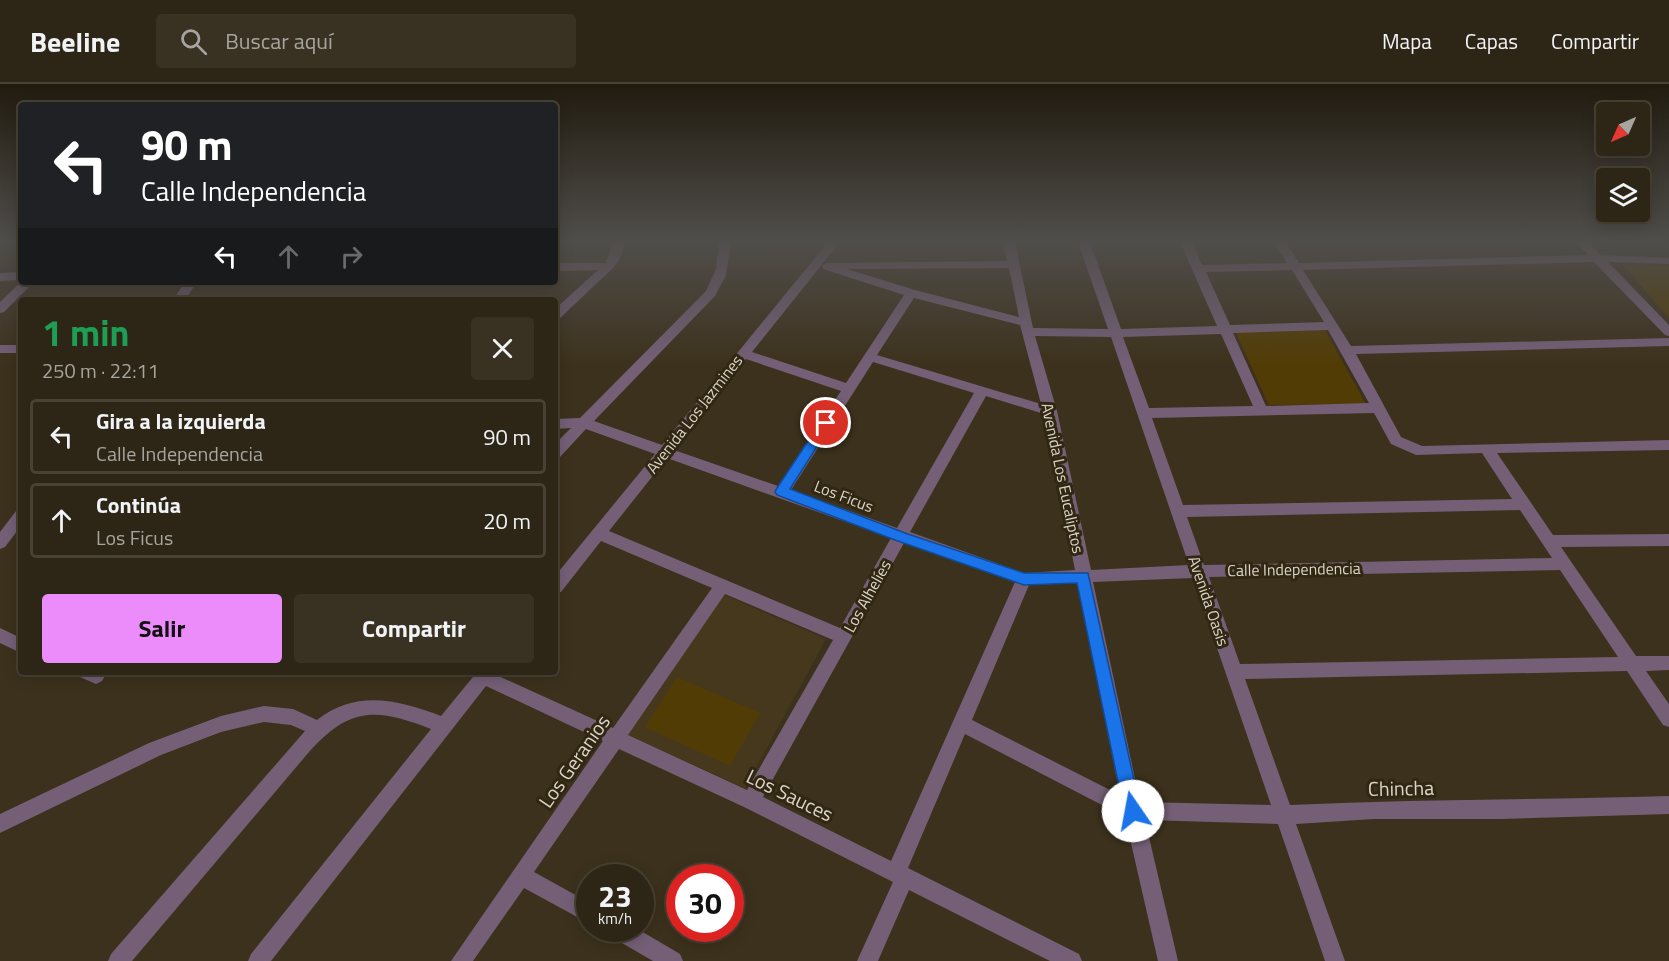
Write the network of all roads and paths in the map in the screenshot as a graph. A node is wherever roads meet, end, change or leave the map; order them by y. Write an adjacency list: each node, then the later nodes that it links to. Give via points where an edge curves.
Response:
1 (591, 283): 13 (street)
2 (717, 283): 31 (street)
3 (806, 283): 23 (street, Avenida Los Jazmines)
4 (876, 283): 11 (street)
5 (1018, 283): 15 (street, Avenida Los Eucaliptos)
6 (1098, 283): 18 (street, Avenida Oasis)
7 (1205, 283): 16 (street)
8 (1306, 283): 14 (street)
9 (1622, 283): 17 (street)
10 (25, 285): 12 (street)
11 (911, 293): 15 (street); 24 (street)
12 (0, 309)
13 (558, 313)
14 (1332, 326): 16 (street); 22 (street)
15 (1027, 327): 18 (street); 28 (street, Avenida Los Eucaliptos)
16 (1224, 328): 18 (street); 29 (street)
17 (1669, 332)
18 (1116, 333): 30 (street, Avenida Oasis)
19 (1669, 342): 22 (street)
20 (0, 349): 21 (street)
21 (18, 349)
22 (1347, 350): 27 (street)
23 (742, 353): 25 (street); 36 (street, Avenida Los Jazmines)
24 (869, 357): 25 (street); 26 (street)
25 (849, 389): 37 (street)
26 (982, 391): 28 (street); 42 (street, Los Alhelíes)
27 (1379, 408): 29 (street); 34 (street, via 1396,440 1420,451)
28 (1050, 411): 48 (street, Avenida Los Eucaliptos)
29 (1262, 411): 30 (street)
30 (1144, 413): 39 (street, Avenida Oasis)
31 (584, 423): 32 (street); 35 (street); 36 (street, Los Ficus)
32 (558, 424)
33 (1669, 445): 34 (street)
34 (1486, 448): 38 (street)
35 (558, 450)
36 (666, 452): 37 (street, Los Ficus); 41 (street, Avenida Los Jazmines)
37 (782, 492): 42 (street, Los Ficus)
38 (1524, 504): 39 (street); 44 (street)
39 (1178, 511): 47 (street, Avenida Oasis)
40 (18, 519): 45 (street)
41 (598, 533): 50 (street, Avenida Los Jazmines); 51 (street)
42 (900, 537): 49 (street, Los Ficus); 53 (street, Los Alhelíes)
43 (1669, 540): 44 (street)
44 (1549, 541): 46 (street)
45 (0, 543)
46 (1564, 564): 47 (street, Calle Independencia); 55 (street)
47 (1199, 571): 48 (street, Calle Independencia); 57 (street, Avenida Oasis)
48 (1083, 577): 49 (street, Calle Independencia); 66 (street, Avenida Los Eucaliptos)
49 (1024, 579): 60 (street)
50 (558, 583)
51 (722, 586): 53 (street); 63 (street, Los Geranios)
52 (0, 635): 54 (street)
53 (843, 637): 64 (street, Los Alhelíes)
54 (18, 644)
55 (1631, 663): 56 (street); 57 (street); 59 (street)
56 (1669, 663)
57 (1234, 672): 67 (street, Avenida Oasis)
58 (485, 675): 61 (street); 63 (street, Los Sauces)
59 (1669, 719)
60 (961, 723): 66 (street); 69 (street)
61 (445, 726): 62 (street, via 407,711 368,707 332,718); 75 (street)
62 (320, 729): 68 (street, via 293,717 264,714 221,724 155,748); 74 (street)
63 (617, 738): 64 (street, Los Sauces); 70 (street, Los Geranios)
64 (751, 801): 69 (street, Los Sauces)
65 (1669, 805): 67 (street, Chincha)
66 (1133, 811): 67 (street, Chincha); 80 (street, Avenida Los Eucaliptos)
67 (1284, 815): 81 (street, Avenida Oasis)
68 (0, 824)
69 (901, 875): 73 (street, Los Sauces); 78 (street)
70 (522, 876): 71 (street); 76 (street, Los Geranios)
71 (576, 906)
72 (640, 942): 77 (street)
73 (1041, 954): 79 (street, Los Sauces)
74 (118, 961)
75 (258, 961)
76 (461, 961)
77 (673, 961)
78 (867, 961)
79 (1072, 961)
80 (1168, 961)
81 (1335, 961)

